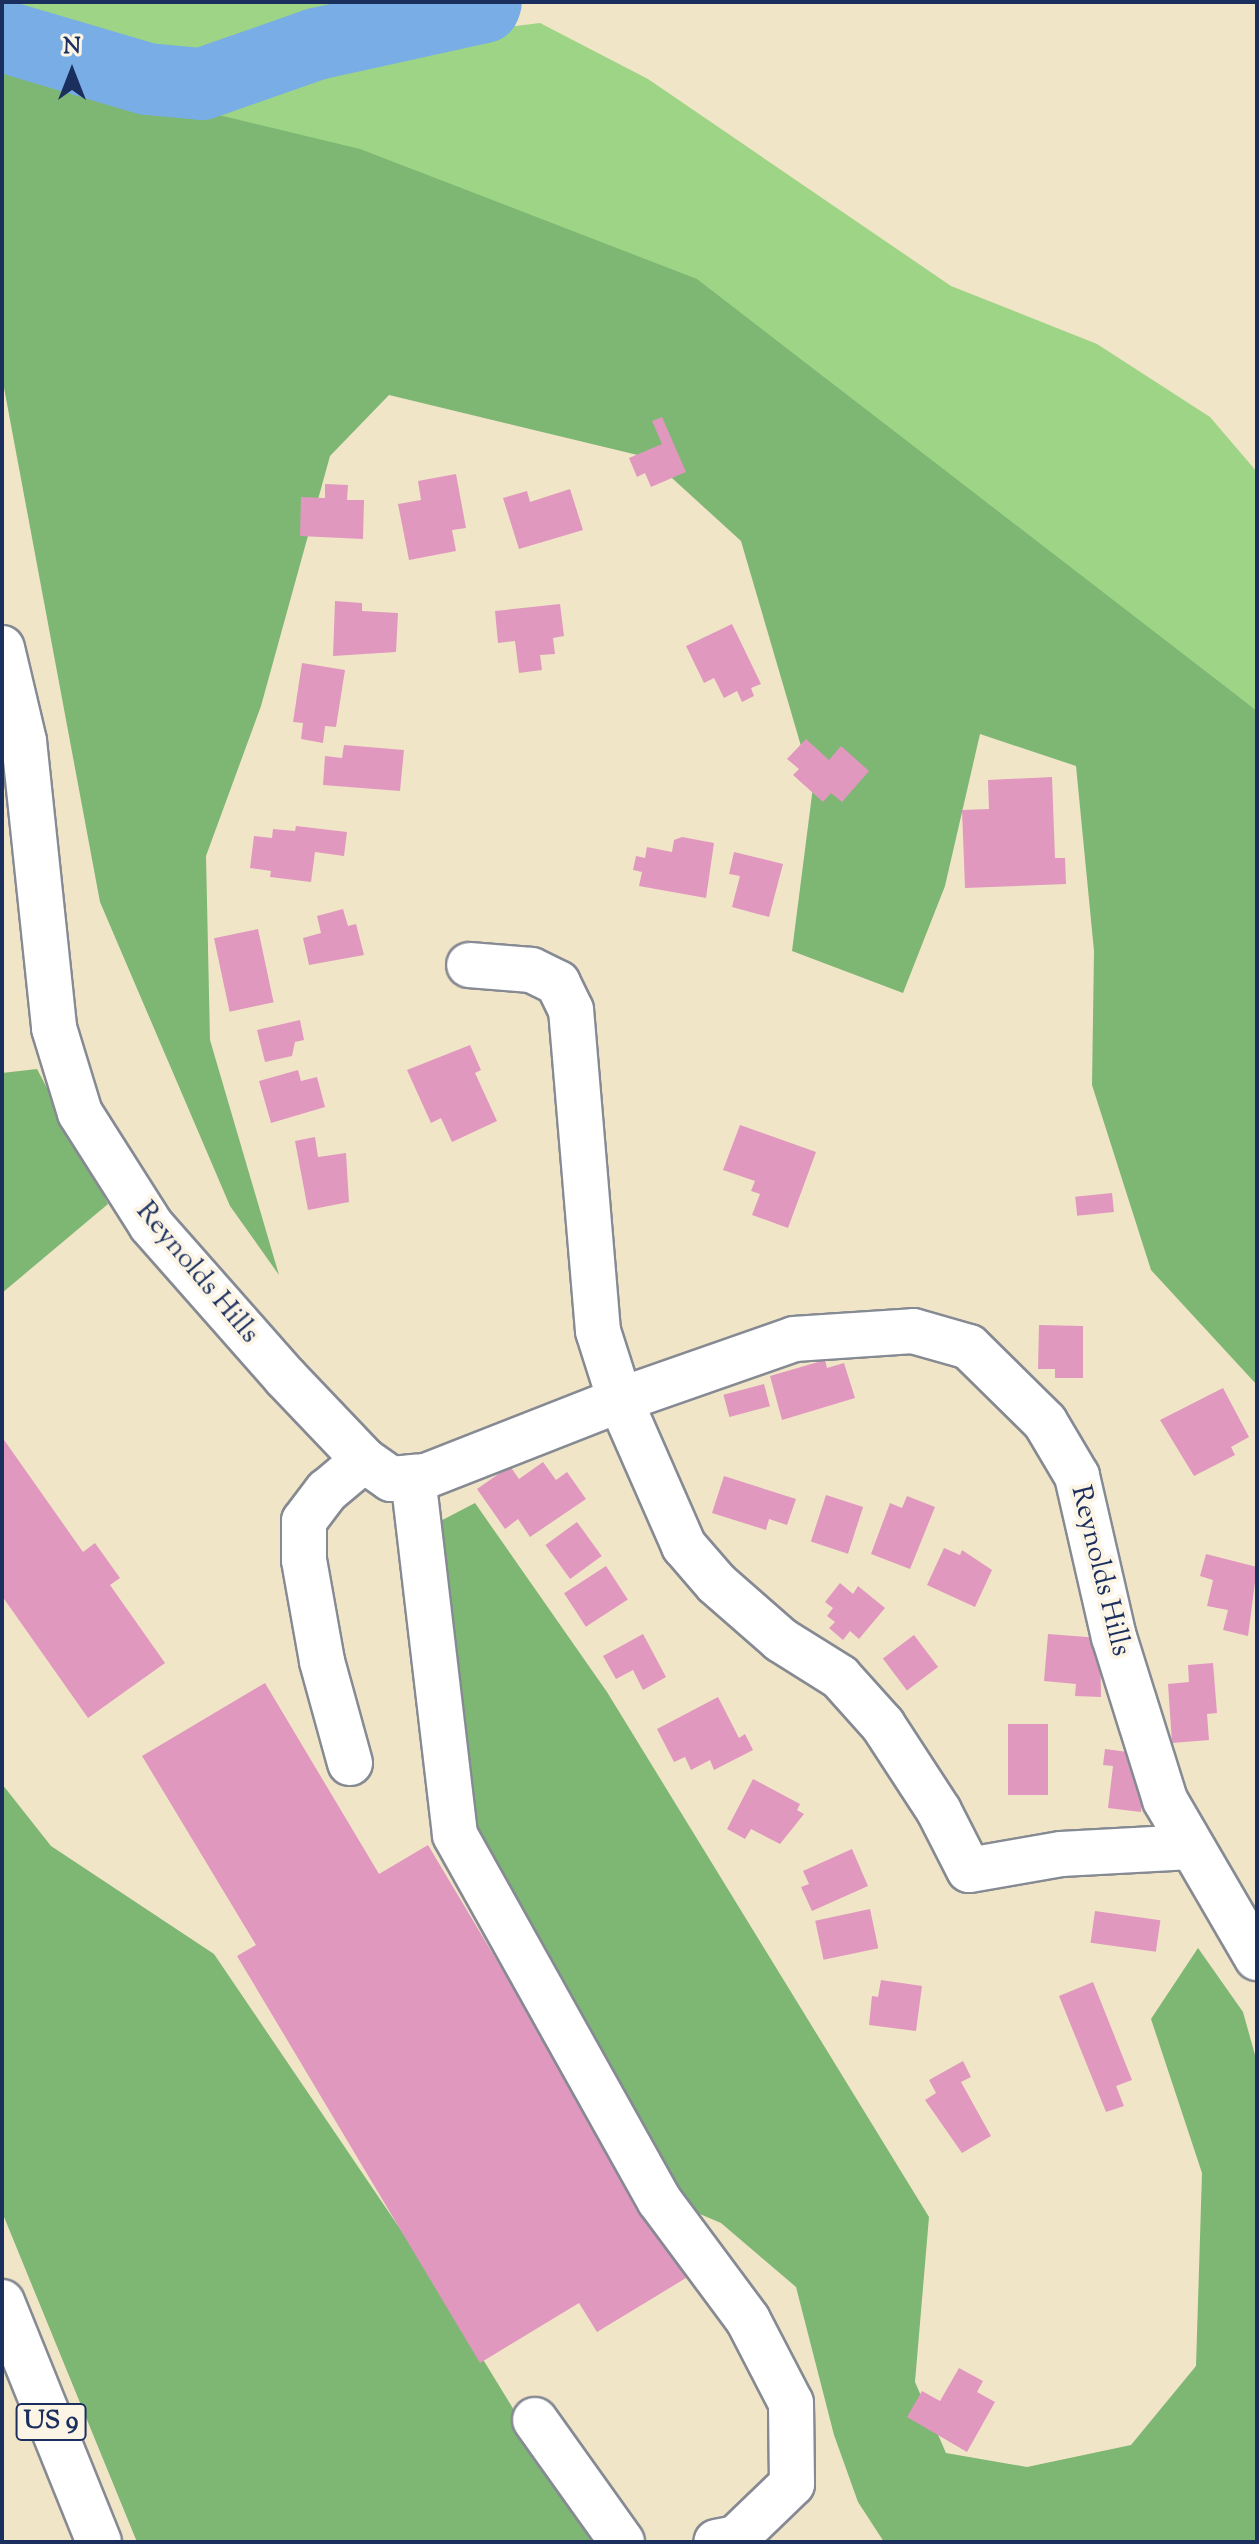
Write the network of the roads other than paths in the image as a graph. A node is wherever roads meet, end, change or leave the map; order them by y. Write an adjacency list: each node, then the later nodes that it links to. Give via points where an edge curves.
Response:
1 (2, 648): 4 (main road, Reynolds Hills, via 24,741 54,1028 80,1113 151,1225)
2 (469, 965): 3 (main road, via 531,970 558,983 571,1010 598,1331)
3 (620, 1400): 5 (main road, Reynolds Hills); 7 (main road, via 684,1546 716,1583 781,1640 840,1677 875,1715 939,1811 969,1870 1061,1854); 7 (main road, Reynolds Hills, via 794,1339 913,1331 969,1347 1045,1422 1077,1476 1114,1637 1165,1800)
4 (364, 1460): 5 (main road, Reynolds Hills, via 391,1479); 6 (main road, via 327,1491 304,1521 304,1560 322,1661)
5 (413, 1477): 13 (main road, via 455,1835 659,2200 748,2320 791,2403 792,2484 736,2538)
6 (350, 1763)
7 (1191, 1847): 8 (main road, Reynolds Hills)
8 (1257, 1958)
9 (2, 2302): 11 (main road, US 9)
10 (535, 2420): 12 (main road)
11 (99, 2542)
12 (622, 2542)
13 (716, 2542)

